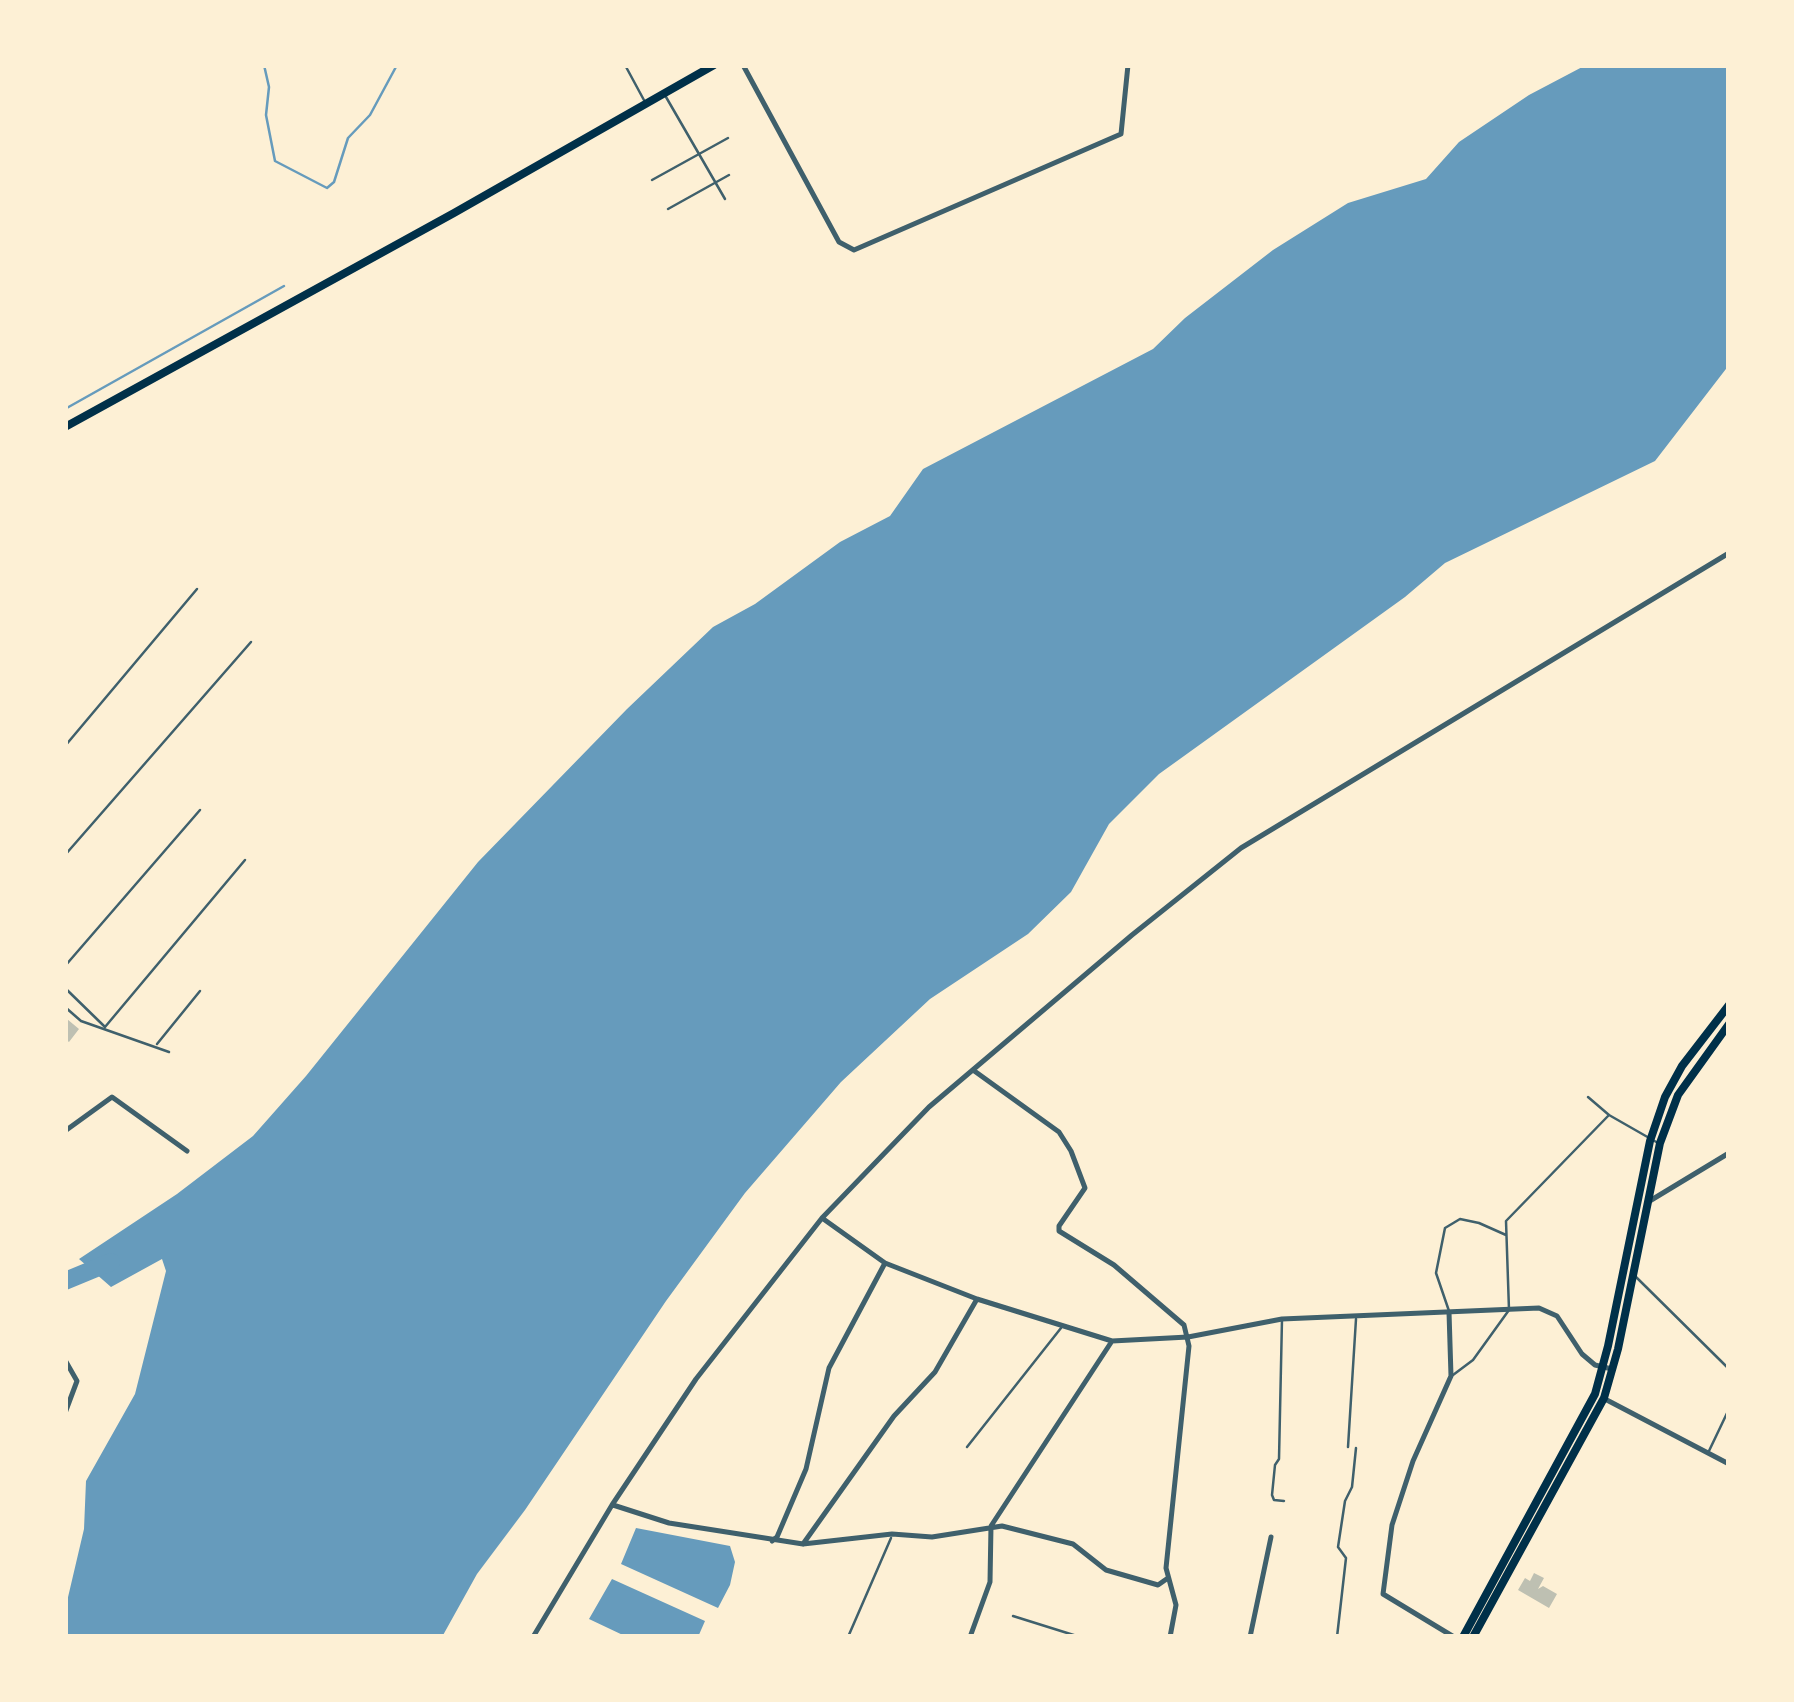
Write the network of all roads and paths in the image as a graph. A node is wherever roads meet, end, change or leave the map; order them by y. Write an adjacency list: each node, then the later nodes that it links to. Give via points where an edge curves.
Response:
1 (625, 65): 6 (lane)
2 (714, 65): 5 (main road)
3 (743, 65): 4 (street, via 839,242 854,250 1121,134)
4 (1128, 65)
5 (664, 94): 6 (main road); 8 (lane)
6 (646, 104): 14 (main road)
7 (728, 138): 8 (lane)
8 (699, 154): 10 (lane); 11 (lane)
9 (728, 175): 11 (lane)
10 (652, 180)
11 (715, 182): 12 (lane); 13 (lane)
12 (725, 199)
13 (668, 209)
14 (65, 427)
15 (1729, 553): 31 (street, via 1241,848)
16 (197, 589): 18 (lane)
17 (251, 642): 20 (lane)
18 (65, 746)
19 (200, 810): 22 (lane)
20 (65, 855)
21 (246, 860): 28 (lane)
22 (65, 966)
23 (65, 988): 28 (lane)
24 (200, 991): 29 (lane)
25 (1729, 1005): 35 (main road, via 1665,1097)
26 (65, 1007): 28 (lane)
27 (1729, 1024): 35 (main road, via 1678,1095)
28 (105, 1027): 29 (lane)
29 (156, 1046): 30 (lane)
30 (169, 1052)
31 (973, 1070): 39 (street); 49 (street, via 1059,1132 1070,1150 1085,1188 1059,1231 1114,1265 1184,1325)
32 (1588, 1097): 33 (lane)
33 (1609, 1114): 35 (lane); 40 (lane, via 1506,1221)
34 (65, 1131): 36 (street, via 112,1097)
35 (1655, 1142): 38 (main road)
36 (187, 1151)
37 (1729, 1153): 38 (street)
38 (1645, 1201): 42 (main road); 52 (main road)
39 (822, 1218): 41 (street); 64 (street, via 696,1379)
40 (1507, 1236): 44 (lane); 45 (lane, via 1460,1220 1445,1228 1436,1273)
41 (885, 1263): 43 (street); 68 (street, via 830,1368 806,1469)
42 (1633, 1273): 52 (main road); 53 (lane)
43 (977, 1299): 48 (street); 69 (street, via 935,1372 894,1416)
44 (1510, 1310): 45 (street); 52 (street, via 1539,1308 1557,1316 1582,1354); 54 (lane)
45 (1449, 1312): 47 (street); 54 (street)
46 (1282, 1318): 47 (street); 49 (street); 63 (lane, via 1272,1495)
47 (1356, 1318): 59 (lane)
48 (1062, 1326): 50 (street); 58 (lane)
49 (1188, 1336): 50 (street); 70 (street)
50 (1112, 1341): 65 (street)
51 (65, 1360): 57 (street, via 77,1381)
52 (1608, 1368): 55 (main road)
53 (1729, 1369)
54 (1452, 1376): 79 (street, via 1413,1461 1383,1594)
55 (1599, 1396): 61 (street); 80 (main road); 81 (main road)
56 (1729, 1409): 61 (lane)
57 (65, 1413)
58 (967, 1447)
59 (1348, 1447)
60 (1356, 1448): 78 (lane, via 1338,1547 1346,1558)
61 (1708, 1453): 62 (street)
62 (1729, 1464)
63 (1284, 1501)
64 (612, 1504): 68 (street, via 669,1523); 72 (street)
65 (991, 1526): 66 (street, via 932,1538); 70 (street, via 1073,1544 1106,1570 1158,1584); 74 (street, via 990,1582)
66 (892, 1534): 69 (street); 73 (lane)
67 (1271, 1537): 77 (street)
68 (772, 1540): 69 (street)
69 (803, 1544)
70 (1168, 1578): 76 (street, via 1176,1604)
71 (1012, 1616): 75 (lane)
72 (534, 1637)
73 (848, 1637)
74 (970, 1637)
75 (1080, 1637)
76 (1170, 1637)
77 (1250, 1637)
78 (1337, 1637)
79 (1454, 1637)
80 (1464, 1637)
81 (1472, 1637)

